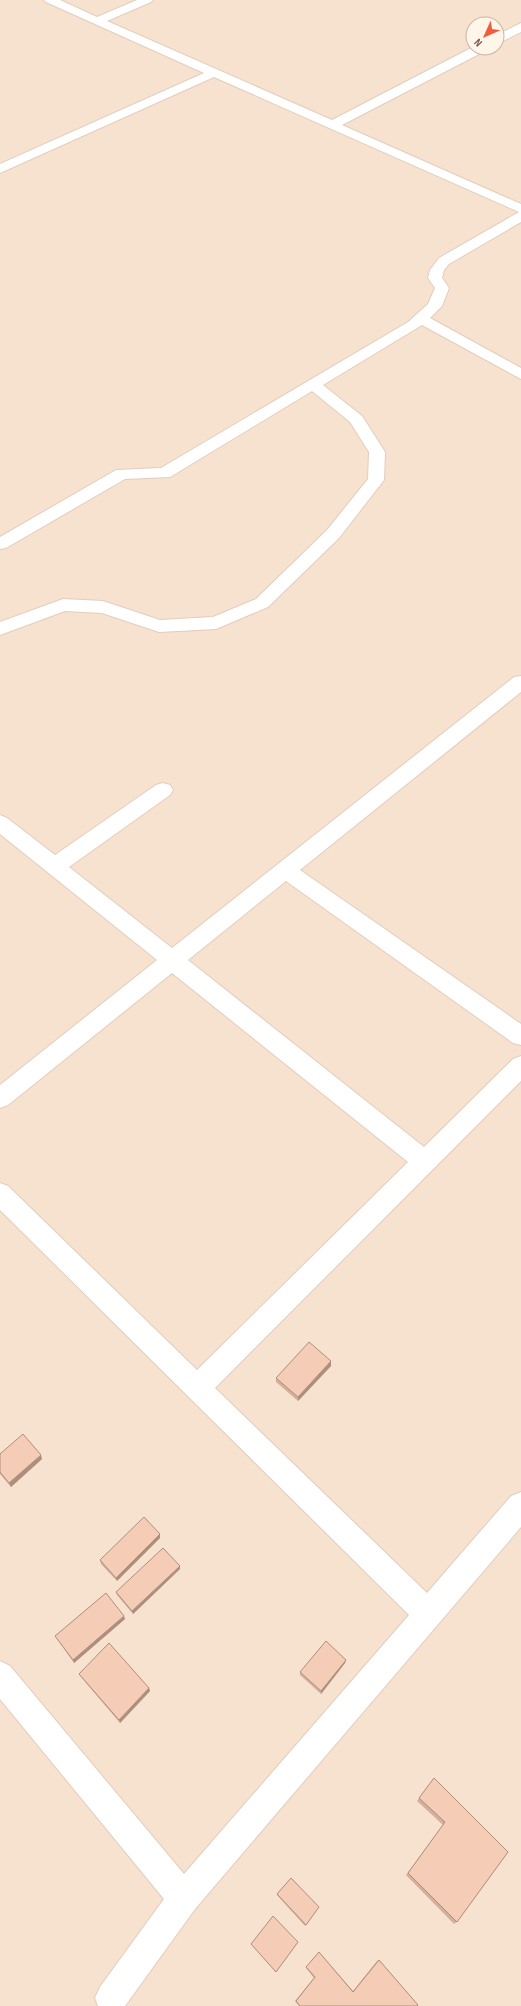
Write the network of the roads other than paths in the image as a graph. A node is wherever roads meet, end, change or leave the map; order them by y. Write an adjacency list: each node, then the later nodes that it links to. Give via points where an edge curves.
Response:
1 (50, 0): 3 (street)
2 (147, 0): 3 (street)
3 (97, 21): 7 (street)
4 (521, 27): 5 (street)
5 (505, 36)
6 (466, 56): 8 (street)
7 (214, 73): 8 (street); 9 (street)
8 (332, 125): 10 (street)
9 (0, 169)
10 (521, 209)
11 (521, 216): 12 (street, via 444,261 435,278 442,288 435,306)
12 (420, 318): 13 (street); 14 (street)
13 (521, 374)
14 (313, 384): 15 (street, via 164,473 122,474); 16 (street, via 356,419 377,452 376,480 333,534 262,603 216,623 159,626 103,607 63,605)
15 (0, 544)
16 (0, 629)
17 (521, 682): 21 (street)
18 (163, 790): 20 (street)
19 (0, 823): 20 (street)
20 (55, 866): 22 (street)
21 (285, 870): 22 (street); 23 (street)
22 (172, 961): 25 (street); 26 (street)
23 (521, 1036)
24 (521, 1066): 26 (street)
25 (0, 1098)
26 (425, 1162): 28 (street)
27 (0, 1194): 28 (street)
28 (197, 1388): 30 (street)
29 (521, 1506): 30 (street)
30 (428, 1614): 32 (street)
31 (0, 1676): 32 (street)
32 (184, 1898): 33 (street)
33 (111, 1998)

